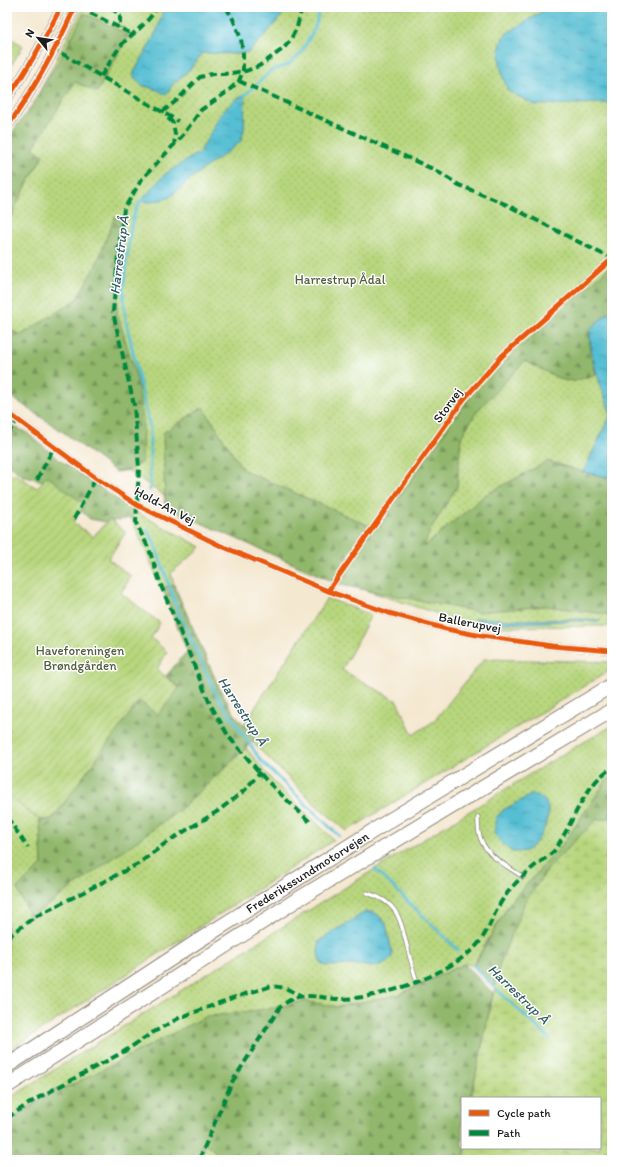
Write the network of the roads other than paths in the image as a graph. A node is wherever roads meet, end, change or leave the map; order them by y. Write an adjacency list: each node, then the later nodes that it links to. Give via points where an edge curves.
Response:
1 (61, 7): 3 (street)
2 (75, 7): 4 (street, via 25,100)
3 (7, 99)
4 (7, 127)
5 (612, 259): 7 (street, Storvej, via 502,356 464,399)
6 (7, 412): 7 (street, Hold-An Vej, via 137,505 219,545)
7 (328, 591): 8 (street, Ballerupvej, via 389,613 446,629 552,646)
8 (612, 651)
9 (612, 685): 15 (highway, Frederikssundmotorvejen, via 198,941)
10 (612, 710): 16 (highway, Frederikssundmotorvejen, via 295,901)
11 (478, 817): 12 (lane, via 479,834 484,846 494,858)
12 (523, 876)
13 (367, 893): 14 (lane, via 377,896 391,906 400,918)
14 (417, 982)
15 (7, 1066)
16 (7, 1086)

